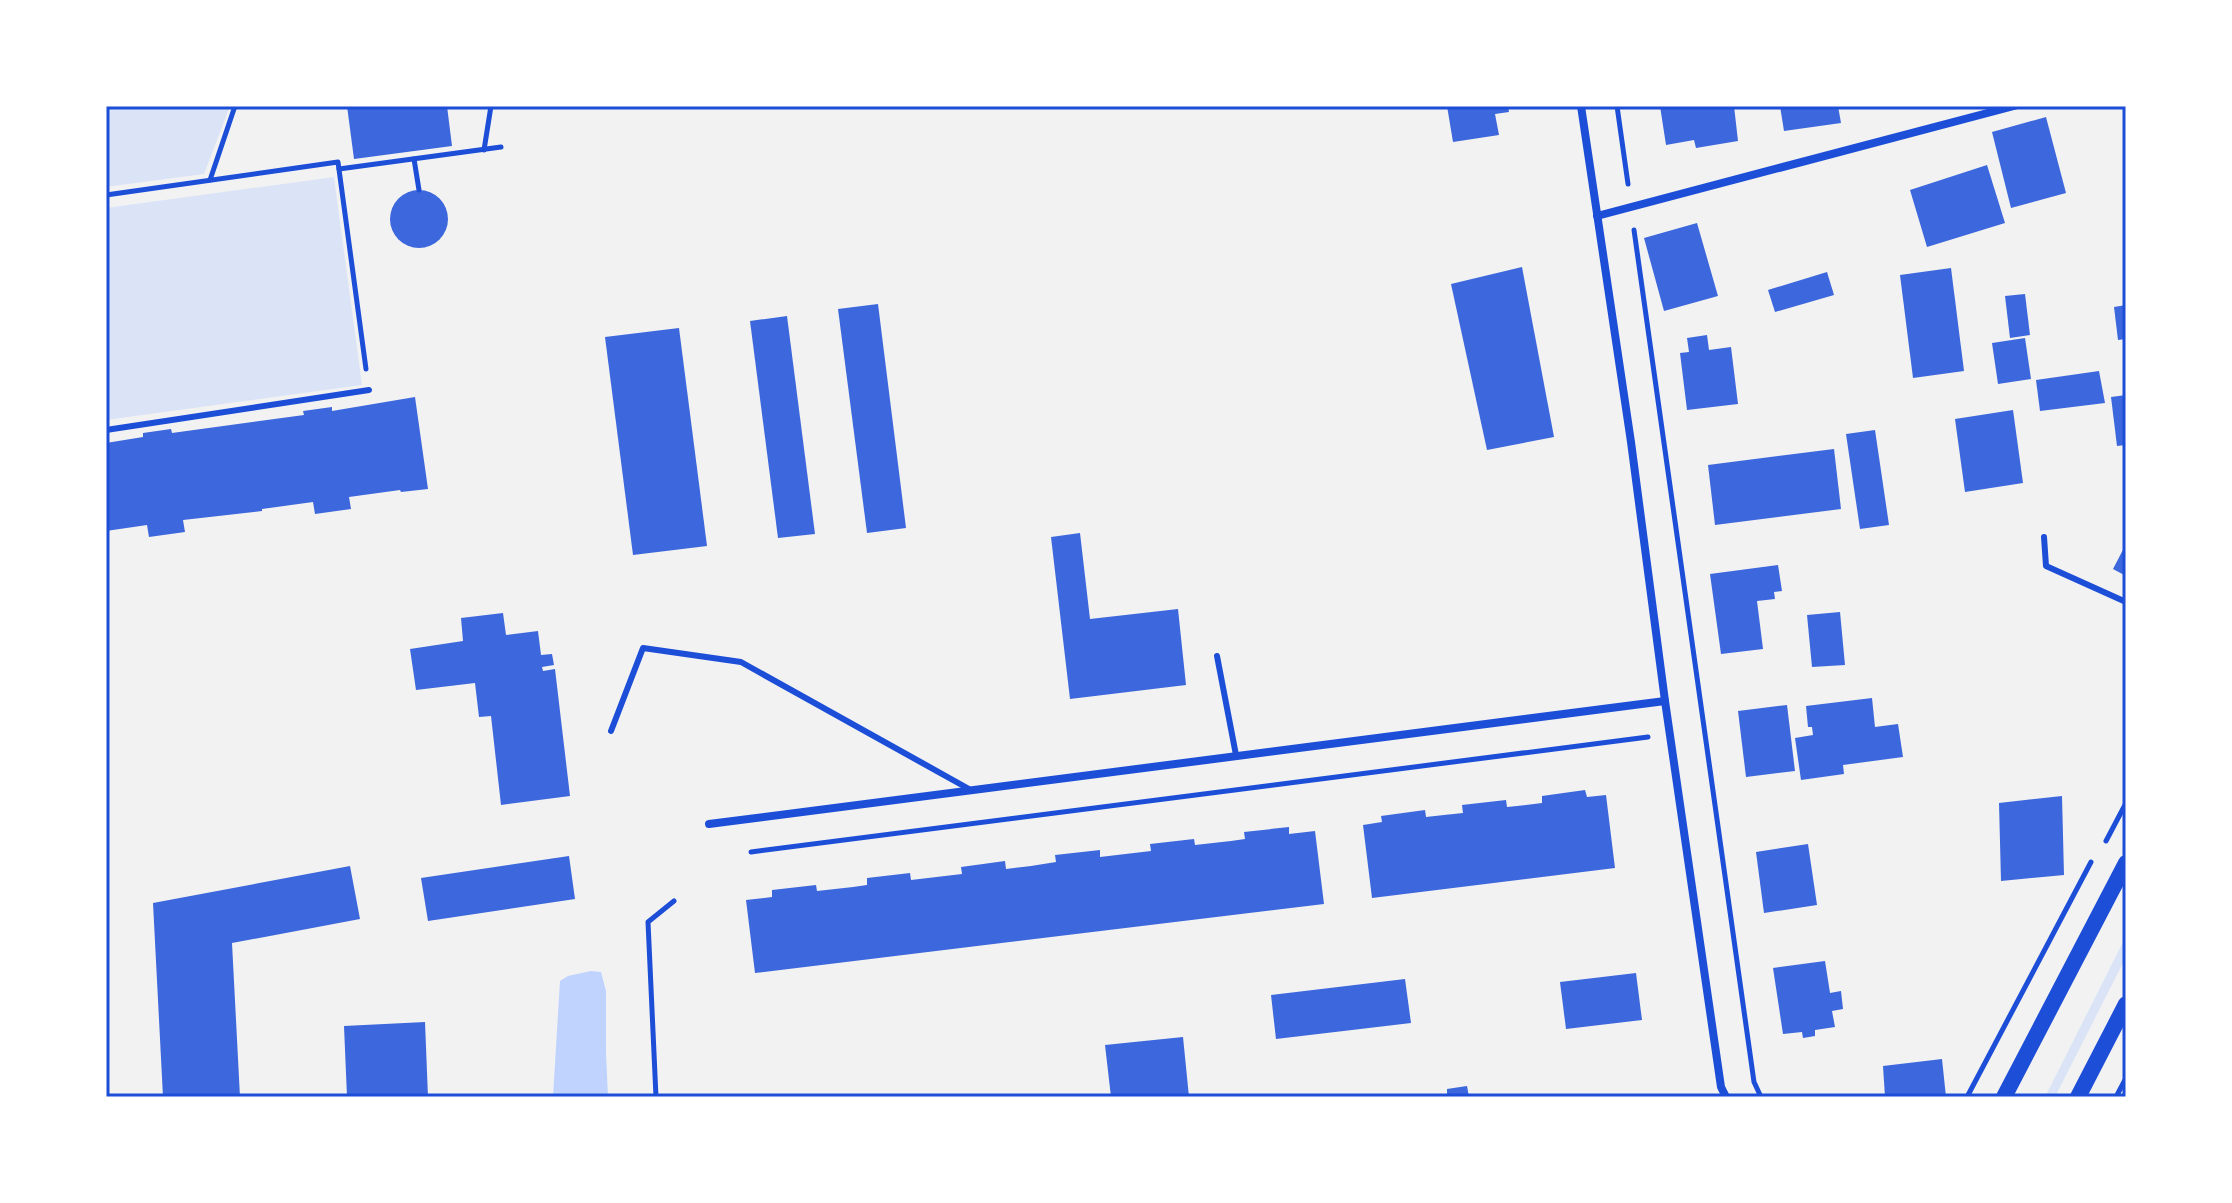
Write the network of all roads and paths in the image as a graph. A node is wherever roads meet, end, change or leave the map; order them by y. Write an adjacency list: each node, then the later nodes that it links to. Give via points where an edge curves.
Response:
1 (235, 106): 10 (path)
2 (491, 106): 7 (path)
3 (1581, 106): 14 (street)
4 (1617, 106): 13 (path)
5 (2014, 106): 13 (street)
6 (501, 147): 7 (path)
7 (484, 150): 8 (path)
8 (414, 159): 9 (path); 11 (path)
9 (339, 169): 10 (path, via 338,162); 15 (path)
10 (210, 180): 12 (path)
11 (419, 190)
12 (106, 195)
13 (1631, 208): 14 (street); 36 (path, via 1754,1082)
14 (1597, 216): 20 (street)
15 (369, 390): 16 (lane)
16 (106, 430)
17 (2044, 537): 18 (lane, via 2046,566)
18 (2126, 602)
19 (1217, 656): 23 (lane)
20 (1665, 701): 23 (street); 35 (street)
21 (611, 731): 24 (lane, via 643,648 741,662)
22 (1649, 737): 28 (path)
23 (1236, 755): 24 (street)
24 (969, 789): 26 (street)
25 (2126, 803): 27 (path)
26 (709, 824)
27 (2103, 846)
28 (751, 852)
29 (2095, 856): 37 (path)
30 (2126, 863): 38 (main road)
31 (674, 901): 34 (path, via 648,922)
32 (2126, 1004): 39 (main road)
33 (2126, 1078): 40 (path)
34 (656, 1097)
35 (1726, 1097)
36 (1761, 1097)
37 (1967, 1097)
38 (2004, 1097)
39 (2078, 1097)
40 (2116, 1097)

